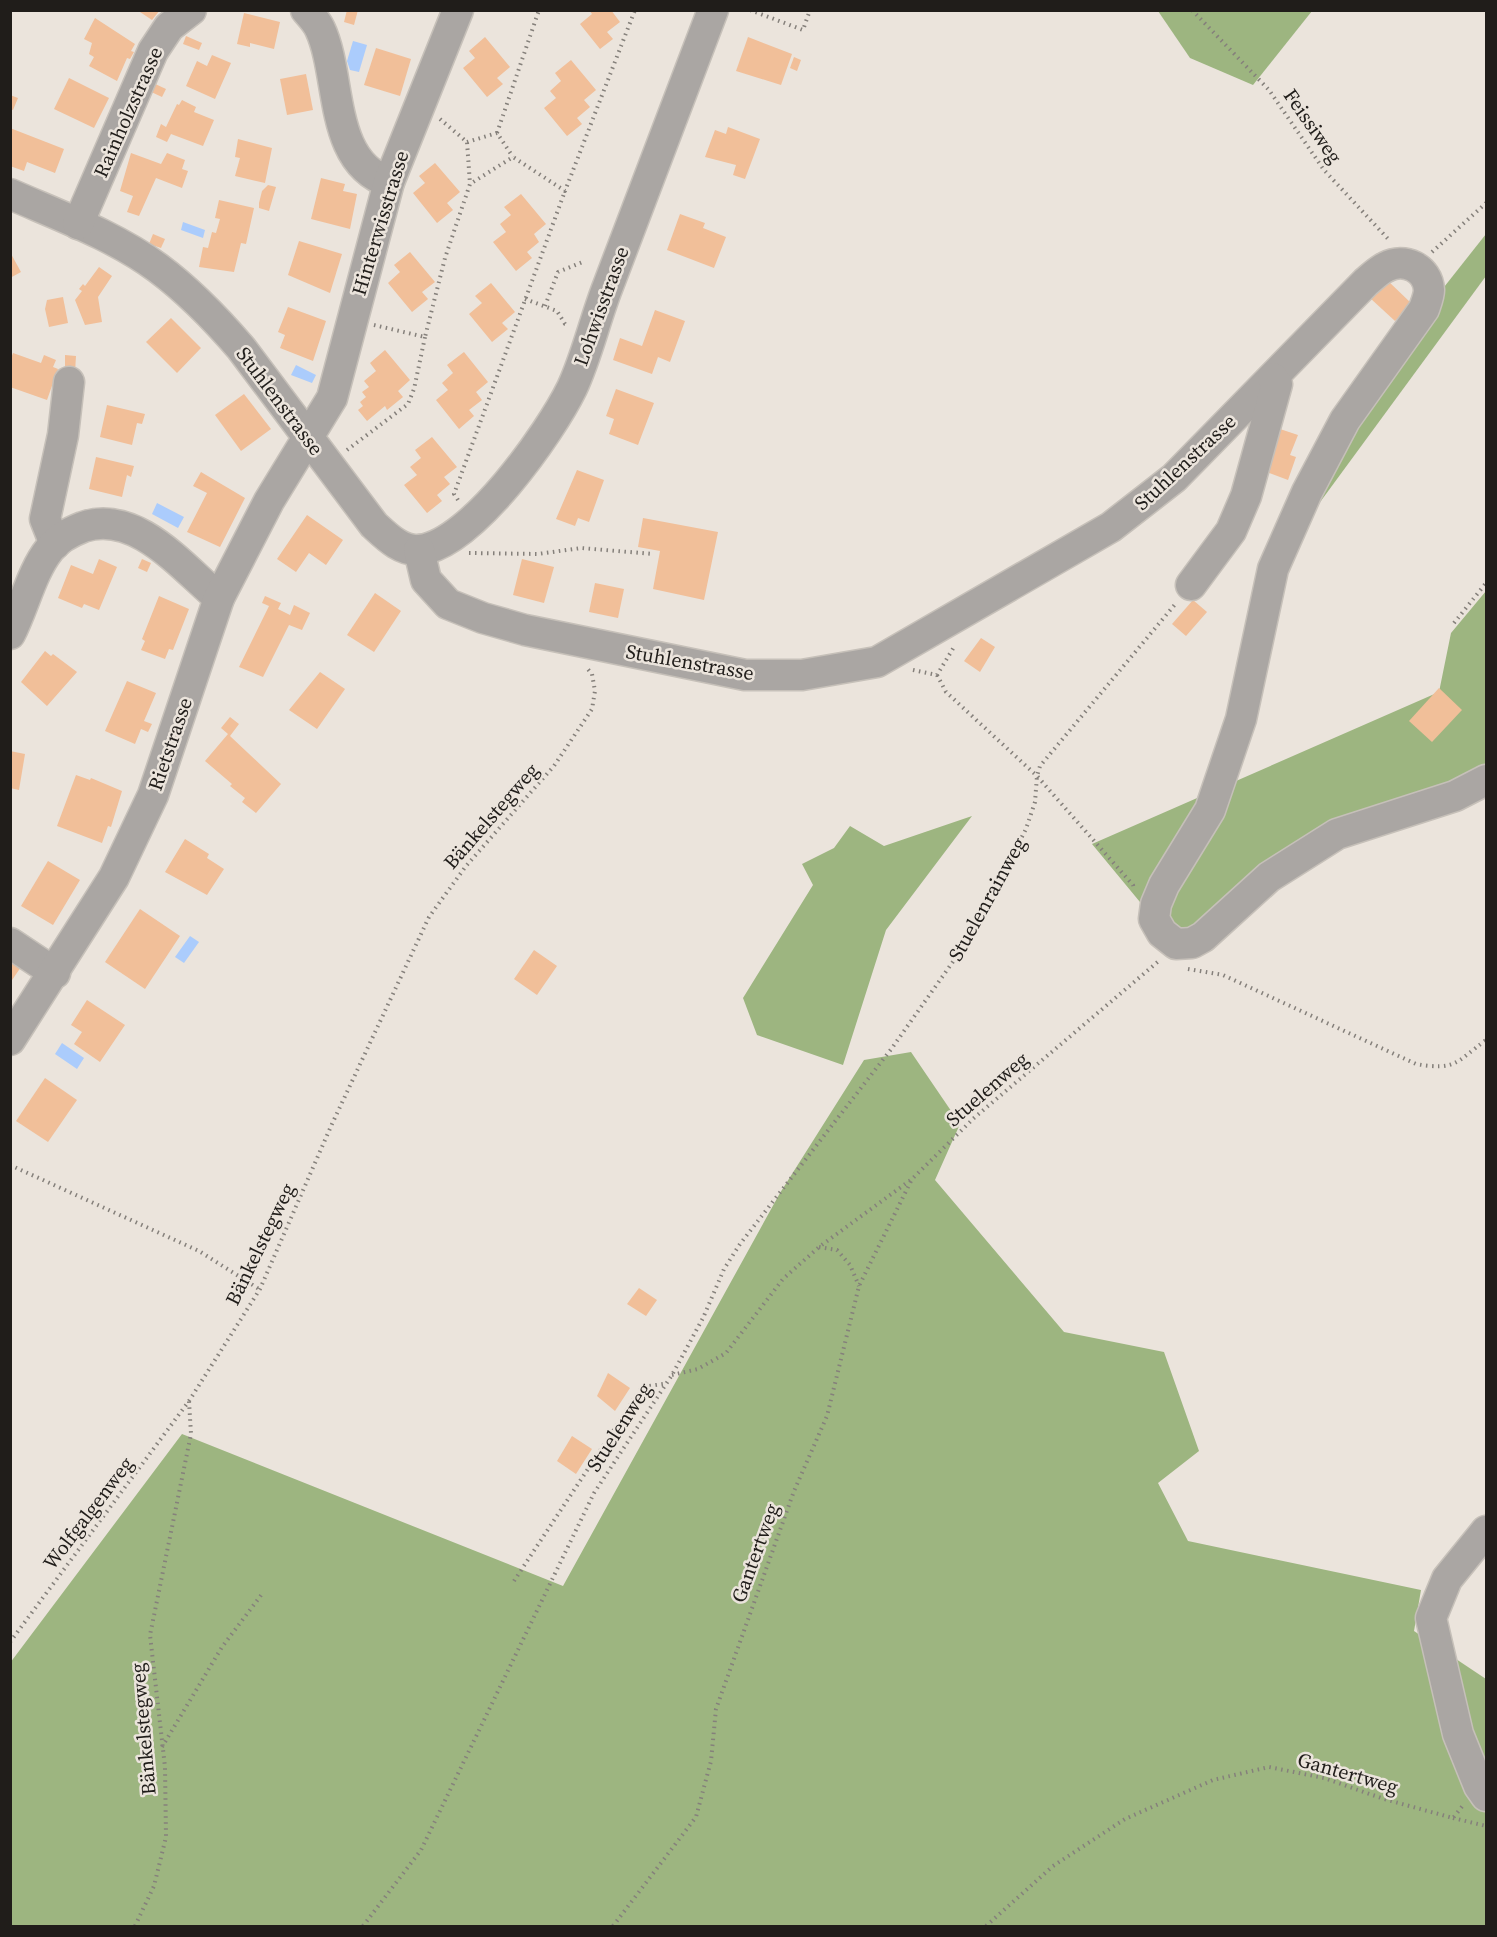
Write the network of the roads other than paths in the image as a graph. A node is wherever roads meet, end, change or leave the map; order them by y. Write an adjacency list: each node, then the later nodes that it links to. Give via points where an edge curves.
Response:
1 (191, 10): 7 (street, Rainholzstrasse, via 169,27 153,51)
2 (458, 10): 5 (street, Hinterwisstrasse)
3 (712, 10): 12 (street, Lohwisstrasse, via 572,387 552,425 527,460 473,518)
4 (321, 16): 5 (street, via 349,145 372,174)
5 (389, 182): 10 (street, Hinterwisstrasse, via 332,398)
6 (10, 194): 7 (street, Stuhlenstrasse)
7 (78, 224): 10 (street, Stuhlenstrasse, via 136,254 178,284 219,323)
8 (1273, 378): 12 (street, Stuhlenstrasse, via 1174,478 1111,527 877,662 802,675 745,675 483,618 448,604 426,580); 13 (street, via 1277,384 1246,496 1231,531); 16 (street, Stuhlenstrasse, via 1386,266 1409,264 1425,276 1429,290 1424,309 1345,420 1273,569 1241,719 1210,810 1164,885 1154,919 1180,956 1269,877 1337,834 1455,796)
9 (69, 382): 11 (street, via 63,435 45,519)
10 (308, 436): 12 (street, Stuhlenstrasse, via 374,525 401,547); 14 (street, Rietstrasse)
11 (55, 544): 14 (street, via 88,525 109,523 129,528 150,540); 15 (street, via 42,561)
12 (428, 548)
13 (1191, 585)
14 (219, 598): 18 (street, Rietstrasse, via 153,795 114,877)
15 (10, 634)
16 (1486, 780)
17 (10, 943): 18 (street)
18 (55, 973): 19 (street, Rietstrasse)
19 (10, 1040)
20 (1486, 1531): 21 (street, via 1447,1579 1431,1618 1458,1734)
21 (1483, 1791)

